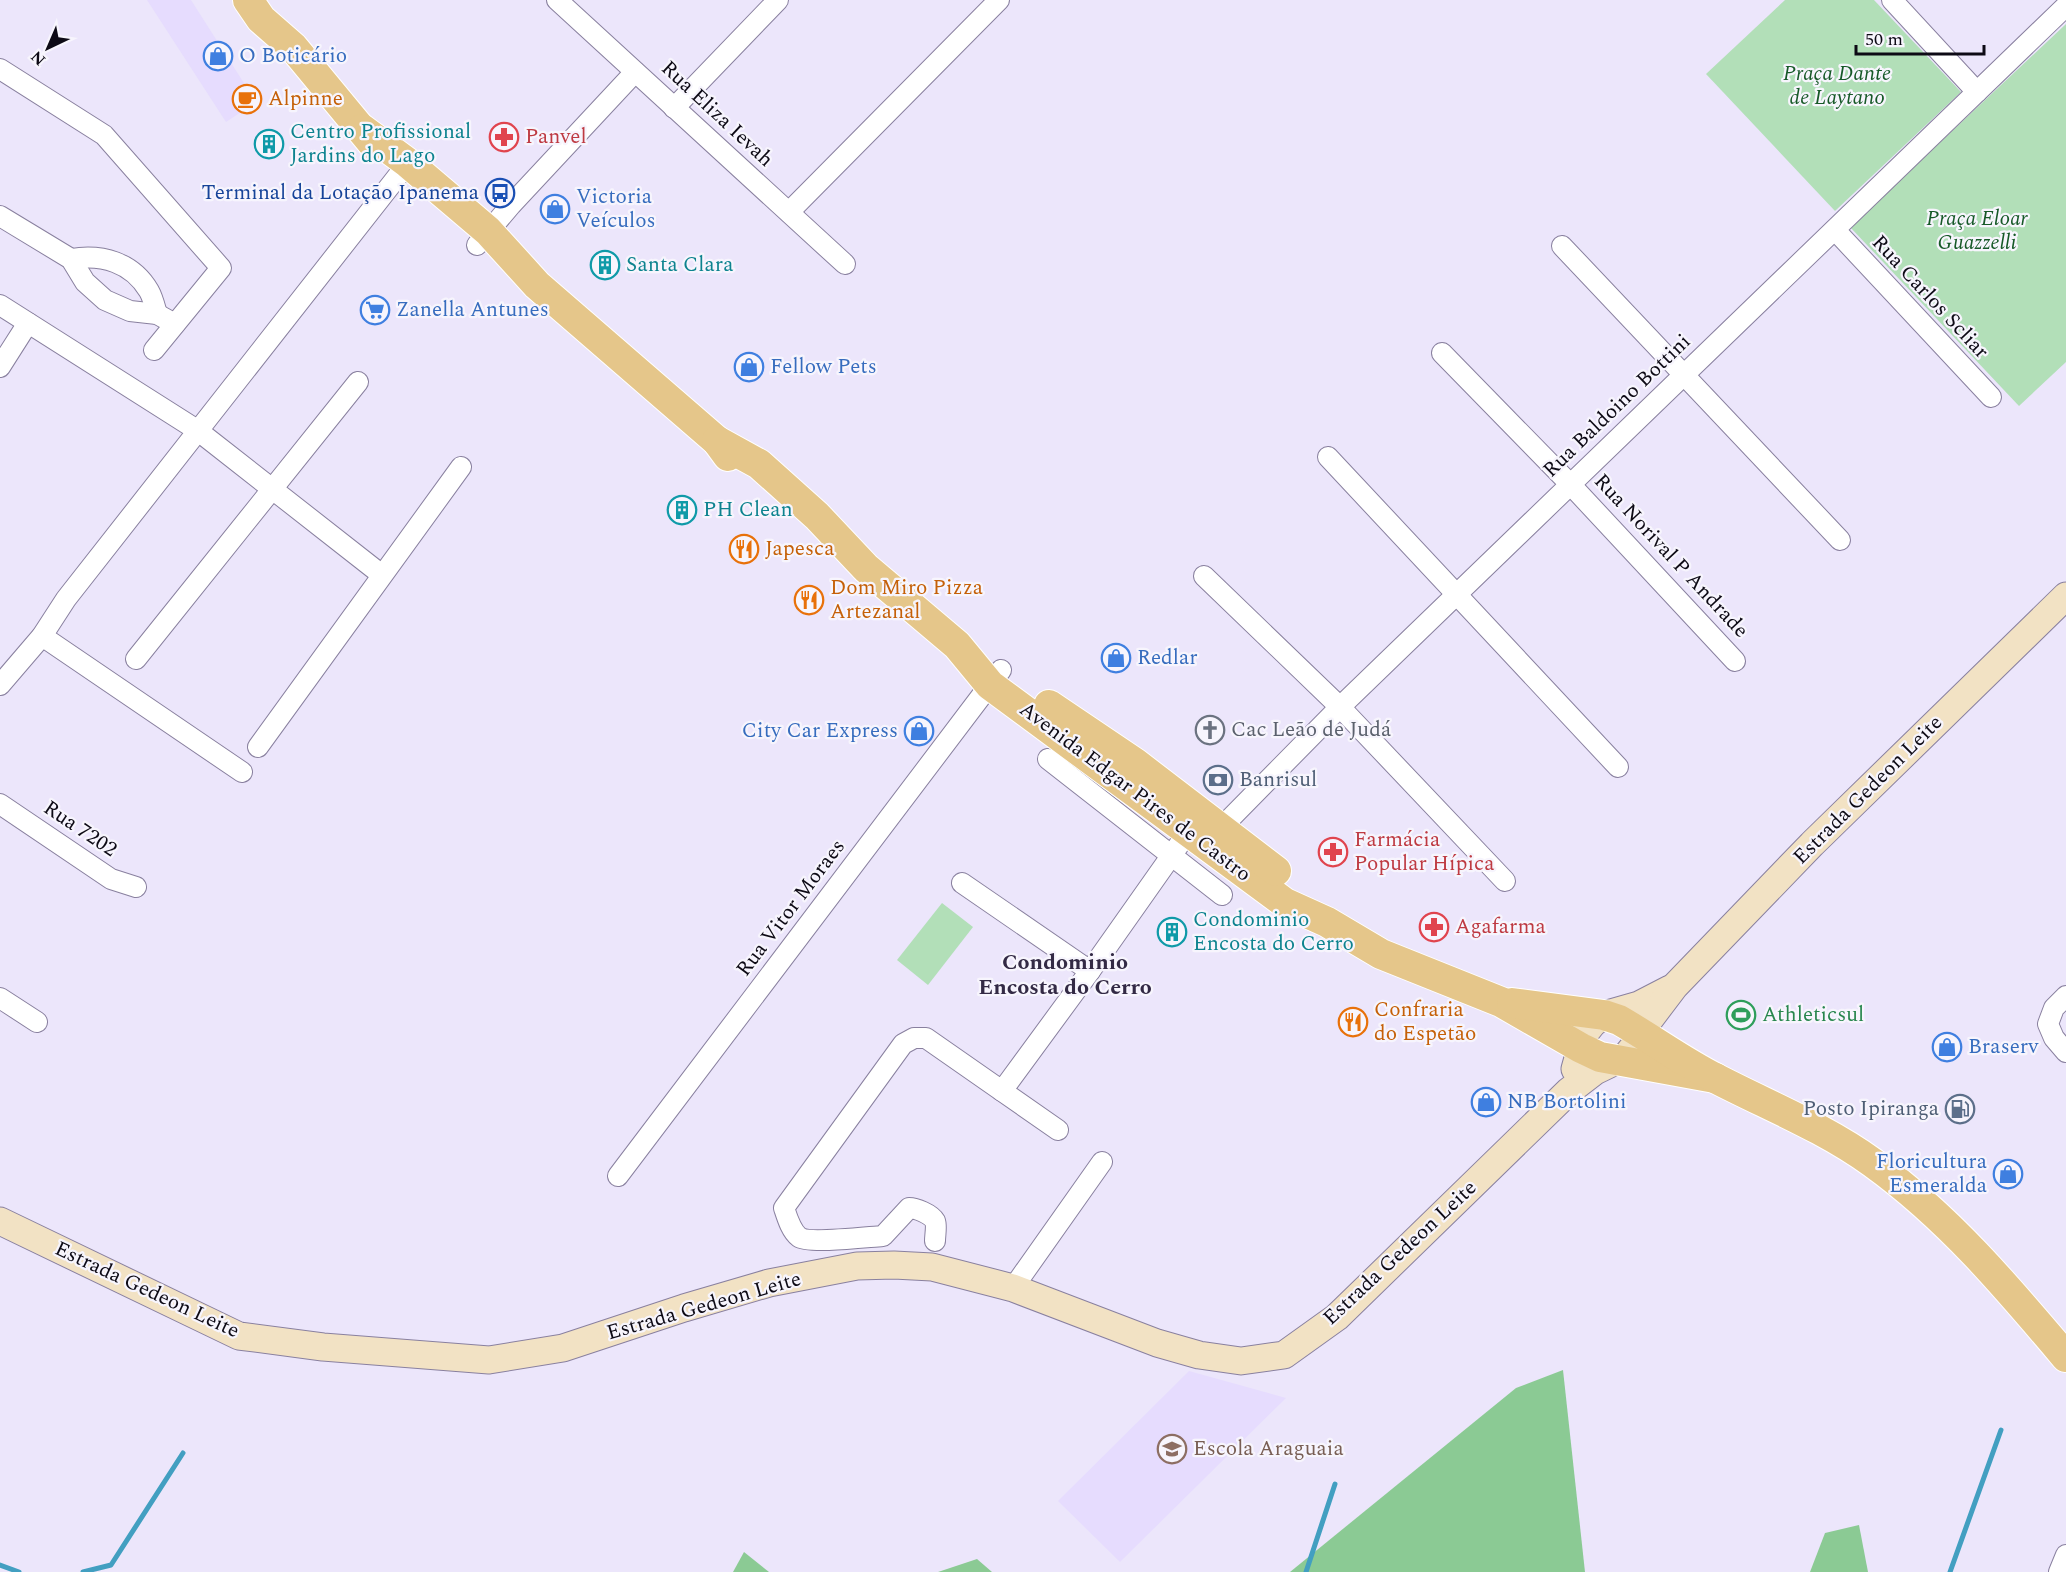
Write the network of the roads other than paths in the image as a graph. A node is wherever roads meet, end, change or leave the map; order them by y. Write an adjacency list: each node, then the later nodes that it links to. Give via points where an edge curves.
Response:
1 (557, 0): 8 (street, Rua Eliza Ievah)
2 (778, 0): 10 (street)
3 (999, 0): 12 (street)
4 (1892, 0): 9 (street)
5 (256, 1): 11 (main road, Avenida Edgar Pires de Castro, via 362,129)
6 (2066, 6): 9 (street, Rua Baldoino Bottini)
7 (0, 69): 22 (street, via 104,135 222,268)
8 (635, 72): 10 (street, Rua Eliza Ievah); 15 (street)
9 (1977, 92): 14 (street, Rua Baldoino Bottini)
10 (674, 108): 12 (street, Rua Eliza Ievah)
11 (402, 169): 15 (main road, Avenida Edgar Pires de Castro); 29 (street)
12 (789, 213): 18 (street, Rua Eliza Ievah)
13 (0, 216): 17 (street)
14 (1835, 230): 26 (street, Rua Baldoino Bottini); 28 (street, Rua Carlos Scliar)
15 (483, 238): 42 (main road, Avenida Edgar Pires de Castro, via 717,441 759,464 812,523)
16 (1562, 246): 26 (street)
17 (71, 258): 20 (street, via 85,282 105,300 130,311); 20 (street, via 109,259 131,271 149,291)
18 (845, 264)
19 (0, 305): 21 (street)
20 (157, 314): 22 (street)
21 (28, 323): 25 (street); 29 (street)
22 (175, 324): 23 (street)
23 (154, 350)
24 (1442, 353): 32 (street, Rua Norival P Andrade)
25 (0, 367)
26 (1685, 374): 32 (street, Rua Baldoino Bottini); 34 (street)
27 (358, 382): 33 (street)
28 (1991, 397)
29 (197, 430): 33 (street); 39 (street, via 66,599)
30 (1328, 457): 37 (street)
31 (461, 467): 35 (street)
32 (1571, 484): 37 (street, Rua Baldoino Bottini); 41 (street, Rua Norival P Andrade)
33 (273, 489): 35 (street); 40 (street)
34 (1840, 540)
35 (382, 575): 45 (street)
36 (1204, 576): 44 (street)
37 (1457, 594): 44 (street, Rua Baldoino Bottini); 47 (street)
38 (2066, 597): 57 (main road, Estrada Gedeon Leite, via 1812,844)
39 (42, 636): 43 (street); 48 (street)
40 (136, 659)
41 (1735, 660)
42 (996, 677): 50 (main road, Avenida Edgar Pires de Castro, via 1023,687 1135,763); 72 (street, Rua Vitor Moraes)
43 (0, 685)
44 (1340, 707): 50 (street, Rua Baldoino Bottini); 52 (street)
45 (258, 747)
46 (1048, 759): 51 (street)
47 (1618, 767)
48 (242, 772)
49 (0, 804): 54 (street, Rua 7202, via 111,879)
50 (1204, 835): 51 (street, Rua Baldoino Bottini); 60 (main road, Avenida Edgar Pires de Castro, via 1296,886 1327,922 1381,954)
51 (1171, 856): 55 (street); 56 (street, Rua Baldoino Bottini)
52 (1505, 881)
53 (962, 884): 56 (street)
54 (136, 887)
55 (1222, 895)
56 (1090, 971): 69 (street, Rua Baldoino Bottini)
57 (1674, 987): 61 (main road, Estrada Gedeon Leite, via 1639,1005); 63 (main road, Estrada Gedeon Leite)
58 (2066, 996): 65 (street, via 2054,1008 2048,1024)
59 (0, 998): 62 (street)
60 (1501, 1002): 61 (main road, Avenida Edgar Pires de Castro); 64 (main road, Avenida Edgar Pires de Castro)
61 (1604, 1015): 63 (main road, Avenida Edgar Pires de Castro); 64 (main road, Estrada Gedeon Leite, via 1585,1033)
62 (37, 1022)
63 (1640, 1032): 66 (main road, Estrada Gedeon Leite, via 1635,1046); 67 (main road, Avenida Edgar Pires de Castro)
64 (1581, 1048): 66 (main road, Avenida Edgar Pires de Castro); 68 (main road, Estrada Gedeon Leite)
65 (2066, 1052)
66 (1616, 1061): 67 (main road, Avenida Edgar Pires de Castro); 68 (main road, Estrada Gedeon Leite)
67 (1714, 1078): 76 (main road, Avenida Edgar Pires de Castro, via 1806,1122 1872,1162 1937,1214)
68 (1569, 1090): 75 (main road, Estrada Gedeon Leite, via 1337,1317 1284,1355 1241,1361 1199,1355 1156,1343)
69 (1002, 1091): 70 (street); 74 (street, via 926,1038 914,1038 903,1044 784,1208 799,1237 811,1240 883,1236 909,1208 915,1208 934,1219)
70 (1058, 1130)
71 (1102, 1162): 75 (street)
72 (618, 1176)
73 (0, 1221): 75 (main road, Estrada Gedeon Leite, via 239,1336 423,1356 489,1360 563,1348 770,1283 857,1266 932,1267)
74 (935, 1241)
75 (1013, 1288)
76 (2066, 1357)
77 (2066, 1555): 78 (street)
78 (2059, 1572)

